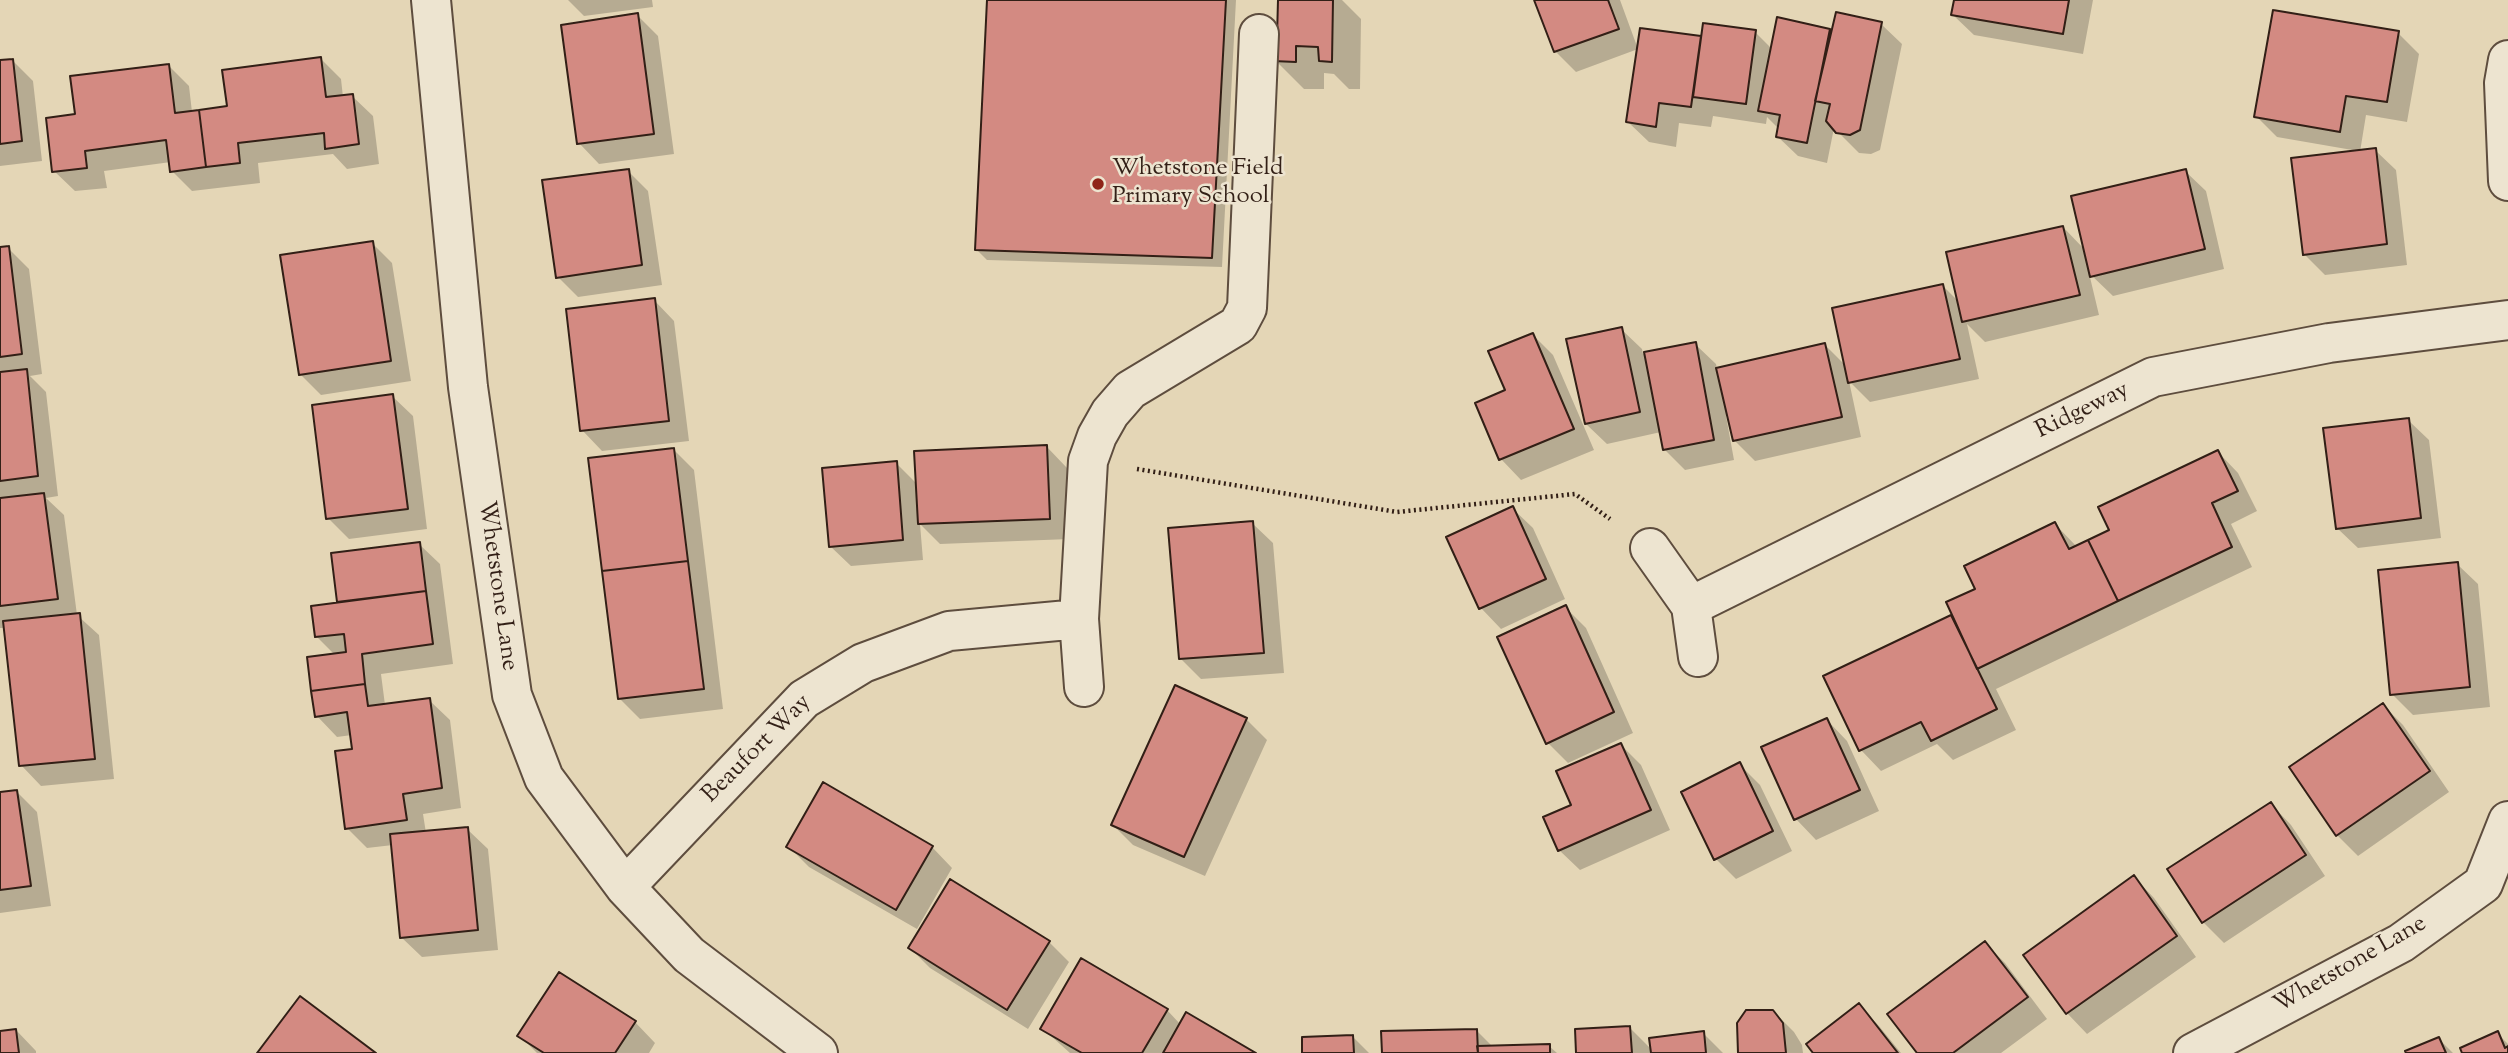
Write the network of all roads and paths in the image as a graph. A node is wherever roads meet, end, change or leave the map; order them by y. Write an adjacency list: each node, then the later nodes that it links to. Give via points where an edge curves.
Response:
1 (431, 0): 13 (street, Whetstone Lane, via 468,387 512,695 544,778)
2 (1259, 34): 6 (street, via 1244,317 1238,325 1130,390 1110,413)
3 (2508, 60): 4 (street, via 2504,83)
4 (2508, 181)
5 (2508, 320): 8 (street, Ridgeway, via 2329,343 2153,377)
6 (1088, 461): 7 (path, via 1397,512 1575,495); 9 (street)
7 (1650, 548): 8 (street)
8 (1691, 606): 10 (street)
9 (1079, 618): 11 (street); 13 (street, Beaufort Way, via 949,631 863,663 804,699)
10 (1698, 657)
11 (1084, 687)
12 (2508, 821): 15 (street, Whetstone Lane, via 2483,884 2401,943)
13 (625, 887): 14 (street, Whetstone Lane, via 689,955)
14 (818, 1053)
15 (2193, 1053)

